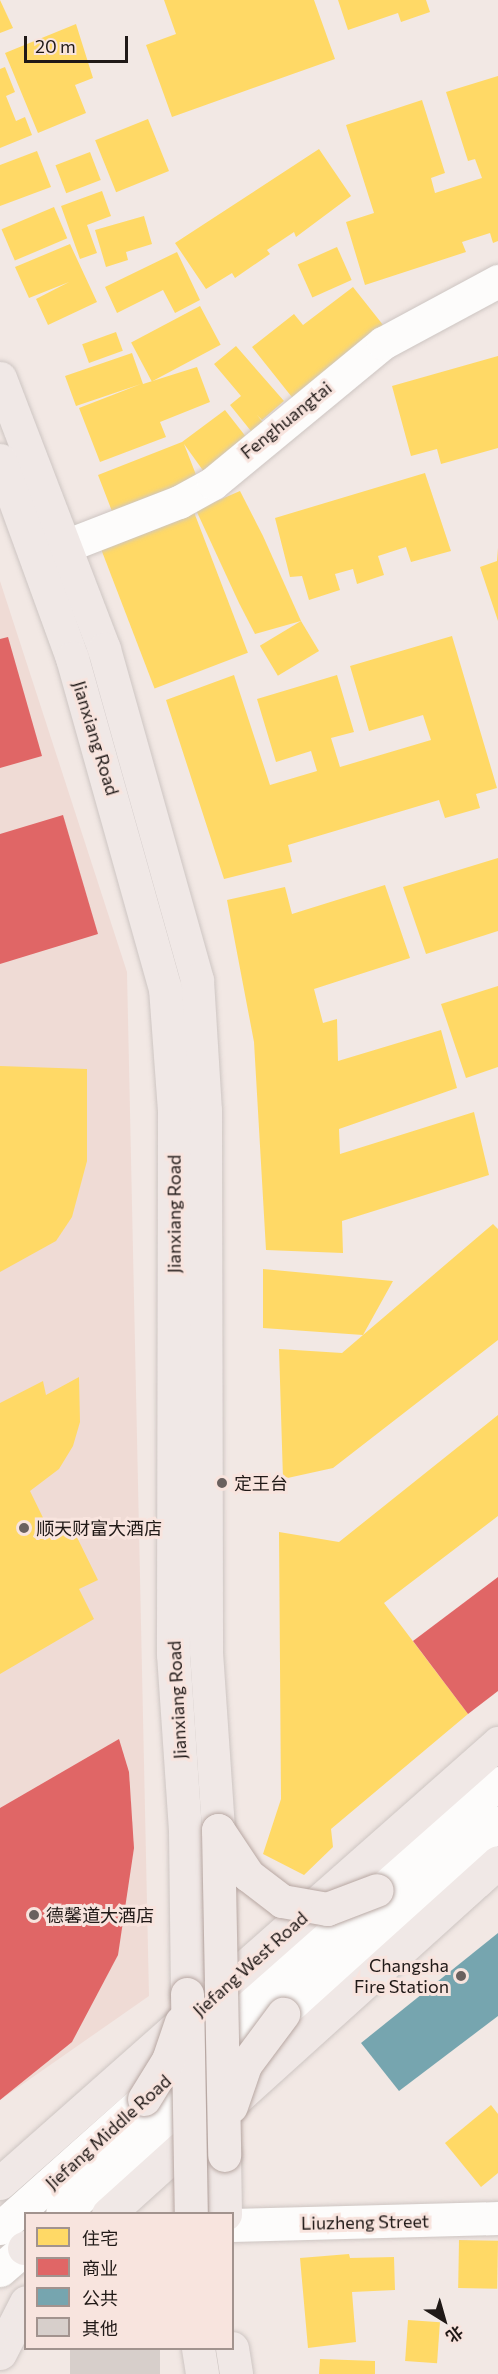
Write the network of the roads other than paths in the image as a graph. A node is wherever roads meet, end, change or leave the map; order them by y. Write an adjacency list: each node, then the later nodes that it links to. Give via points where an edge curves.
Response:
1 (498, 281): 4 (street, Fenghuangtai, via 383,343 213,483 179,502)
2 (0, 378): 4 (main road, Jianxiang Road)
3 (0, 460): 11 (main road, Jianxiang Road, via 72,657 165,988 174,1112 173,1654)
4 (68, 545): 8 (main road, Jianxiang Road, via 152,806 199,1002 207,1250 206,1652)
5 (498, 1743): 19 (main road, Jiefang West Road)
6 (498, 1783): 10 (street, Jiefang West Road)
7 (498, 1823): 12 (street)
8 (218, 1830): 10 (main road, bridge, via 248,1875 282,1901 327,1910); 13 (main road, Jianxiang Road, bridge)
9 (498, 1862): 22 (main road)
10 (377, 1890): 13 (street, Jiefang West Road, bridge)
11 (187, 1994): 14 (main road, Jianxiang Road, bridge); 17 (main road, bridge, via 168,2060)
12 (283, 2014): 15 (street, bridge); 18 (main road, bridge, via 257,2045 235,2088)
13 (222, 2029): 14 (street, Jiefang West Road); 15 (main road, Jianxiang Road, bridge)
14 (189, 2059): 16 (main road, Jianxiang Road, bridge); 17 (street, Jiefang Middle Road, bridge)
15 (222, 2068): 16 (street); 18 (main road, Jianxiang Road, bridge)
16 (189, 2097): 21 (street, Jiefang Middle Road); 23 (main road, Jianxiang Road, bridge)
17 (144, 2099): 20 (street, Jiefang Middle Road)
18 (224, 2155): 24 (main road)
19 (0, 2182)
20 (46, 2212)
21 (64, 2212)
22 (110, 2212)
23 (191, 2212)
24 (225, 2212)
25 (498, 2218): 26 (street, Liuzheng Street)
26 (234, 2225)
27 (19, 2243): 28 (street, Jiefang Middle Road)
28 (0, 2270)
29 (24, 2306): 32 (main road)
30 (198, 2350): 33 (main road)
31 (232, 2350): 34 (main road)
32 (0, 2352)
33 (202, 2374)
34 (237, 2374)

